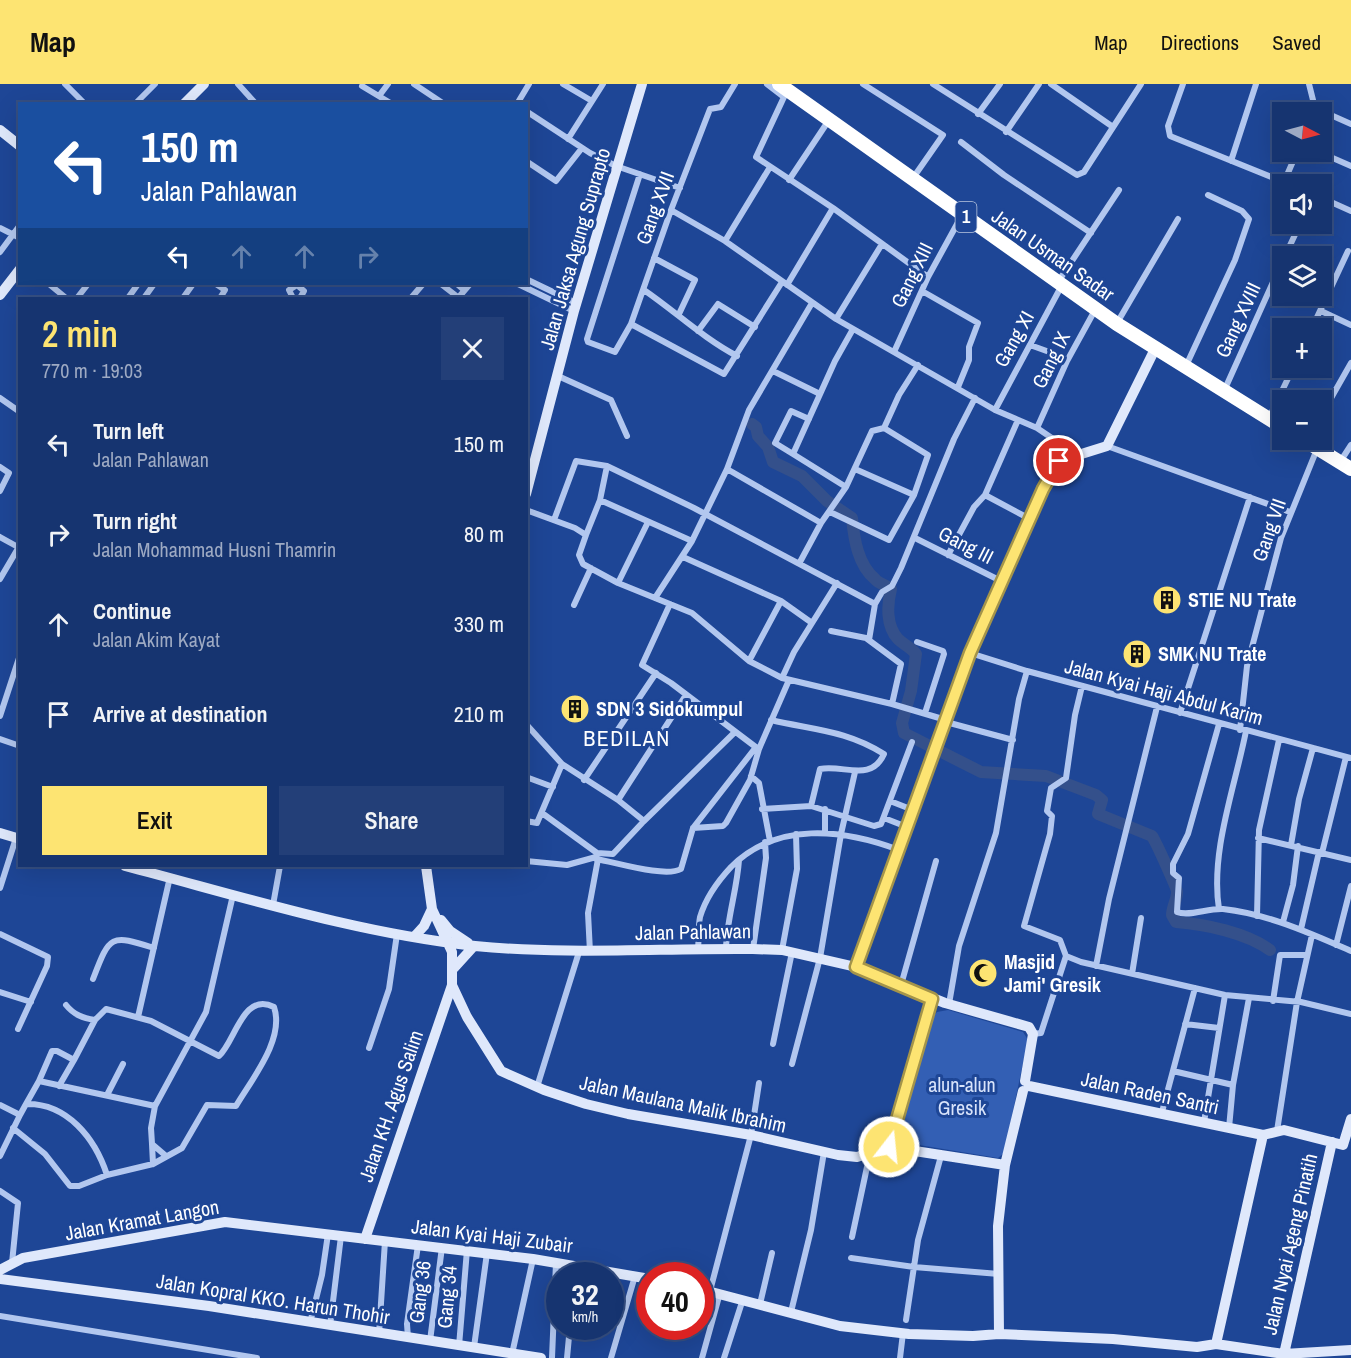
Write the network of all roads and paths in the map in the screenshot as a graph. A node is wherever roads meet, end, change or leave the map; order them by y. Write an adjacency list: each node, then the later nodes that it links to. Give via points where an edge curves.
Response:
1 (65, 84): 25 (street)
2 (78, 84): 25 (street)
3 (155, 84): 29 (street)
4 (204, 84): 30 (main road)
5 (238, 84): 31 (street)
6 (388, 84): 26 (street)
7 (414, 84): 33 (street)
8 (529, 84): 34 (street)
9 (563, 84): 27 (street)
10 (603, 84): 27 (street)
11 (642, 84): 51 (main road, Jalan Jaksa Agung Suprapto)
12 (735, 84): 58 (street, Gang XVII, via 721,106 710,109)
13 (767, 84): 53 (street, via 784,96 756,156)
14 (779, 84): 39 (highway, Jalan Usman Sadar / 1)
15 (863, 84): 56 (street, via 943,135)
16 (933, 84): 37 (street)
17 (1000, 84): 37 (street)
18 (1040, 84): 43 (street)
19 (1051, 84): 41 (street)
20 (1141, 84): 41 (street)
21 (1183, 84): 49 (street, via 1168,132 1174,139)
22 (1256, 84): 49 (street)
23 (1309, 84): 35 (street)
24 (362, 86): 26 (street)
25 (72, 90): 28 (street)
26 (379, 96): 32 (street)
27 (592, 101): 44 (street)
28 (83, 102)
29 (137, 102)
30 (186, 102)
31 (254, 102)
32 (389, 102)
33 (441, 102)
34 (518, 102)
35 (1313, 102)
36 (528, 112): 44 (street)
37 (978, 114): 43 (street)
38 (1332, 117): 40 (street)
39 (829, 120): 56 (highway, Jalan Usman Sadar / 1); 57 (street)
40 (1351, 124)
41 (1113, 128): 43 (street, via 1077,175)
42 (0, 130): 46 (main road)
43 (1006, 132)
44 (568, 139): 47 (street)
45 (961, 142): 69 (street)
46 (18, 144)
47 (582, 148): 50 (street, via 556,181); 51 (street)
48 (1332, 158): 52 (street)
49 (1231, 161): 55 (street)
50 (528, 162)
51 (616, 166): 54 (street); 102 (main road, Jalan Jaksa Agung Suprapto)
52 (1351, 166)
53 (770, 167): 57 (street); 72 (street)
54 (640, 174): 58 (street); 108 (street, Gang XVII, via 588,342 615,352)
55 (1272, 178)
56 (913, 179): 65 (highway, Jalan Usman Sadar / 1)
57 (789, 180): 62 (street)
58 (680, 188): 63 (street, Gang XVII)
59 (1119, 190): 69 (street, Gang XI)
60 (1208, 195): 121 (street, via 1250,219)
61 (1332, 202): 64 (street)
62 (833, 208): 73 (street); 80 (street)
63 (671, 210): 72 (street); 76 (street, Gang XVII)
64 (1351, 211)
65 (963, 214): 78 (street, Gang XIII); 81 (highway, Jalan Usman Sadar / 1)
66 (1178, 219): 109 (street)
67 (18, 227): 70 (street)
68 (0, 228): 70 (street)
69 (1091, 233): 81 (street, Gang XI)
70 (12, 234): 71 (street); 75 (street)
71 (18, 237)
72 (725, 241): 80 (street)
73 (882, 244): 78 (street); 107 (street)
74 (1348, 251): 104 (street)
75 (0, 252)
76 (654, 258): 91 (street, Gang XVII); 105 (street, via 695,280)
77 (18, 272): 94 (main road)
78 (927, 278): 93 (street, Gang XIII)
79 (528, 280): 102 (street)
80 (784, 283): 101 (street); 111 (street)
81 (1060, 284): 103 (highway, Jalan Usman Sadar / 1); 114 (street, Gang XI)
82 (1272, 284): 126 (street, Gang XVIII)
83 (50, 285): 95 (street)
84 (87, 285): 96 (street)
85 (218, 285): 97 (street, via 225,290)
86 (422, 285): 98 (street)
87 (442, 285): 99 (street)
88 (458, 285): 92 (street)
89 (469, 285): 92 (street)
90 (520, 285): 102 (street)
91 (644, 290): 105 (street); 108 (street, Gang XVII)
92 (465, 291): 100 (street)
93 (922, 291): 116 (street, Gang XIII); 125 (street, via 978,323)
94 (0, 295)
95 (65, 297)
96 (78, 297)
97 (221, 297)
98 (412, 297)
99 (457, 297)
100 (459, 297)
101 (812, 303): 107 (street); 122 (street)
102 (575, 307): 123 (main road, Jalan Jaksa Agung Suprapto)
103 (1095, 308): 109 (highway, Jalan Usman Sadar / 1); 118 (street, Gang IX)
104 (1321, 311): 106 (street); 110 (street)
105 (679, 314): 113 (street)
106 (1317, 318)
107 (836, 319): 112 (street)
108 (631, 324): 117 (street, via 724,374)
109 (1117, 324): 115 (highway, Jalan Usman Sadar / 1)
110 (1351, 325)
111 (755, 327): 113 (street, via 718,304); 117 (street)
112 (853, 329): 116 (street); 127 (street)
113 (698, 331): 117 (street)
114 (1030, 345): 118 (street); 131 (street, Gang XI)
115 (1155, 349): 121 (highway, Jalan Usman Sadar / 1); 141 (main road)
116 (894, 352): 120 (street)
117 (737, 356)
118 (1067, 361): 138 (street, Gang IX)
119 (1351, 363): 128 (street)
120 (918, 365): 125 (street); 137 (street)
121 (1185, 368): 126 (highway, Jalan Usman Sadar / 1)
122 (773, 371): 127 (street); 149 (street, via 749,410)
123 (558, 376): 139 (street, via 611,400); 151 (main road, Jalan Jaksa Agung Suprapto)
124 (1288, 378): 133 (street)
125 (958, 387): 130 (street)
126 (1224, 391): 133 (highway, Jalan Usman Sadar / 1)
127 (820, 394): 134 (street)
128 (1332, 396)
129 (0, 398): 132 (street)
130 (975, 398): 131 (street); 168 (street, via 954,439)
131 (995, 410): 135 (street)
132 (18, 411)
133 (1269, 418): 136 (highway, Jalan Usman Sadar / 1)
134 (809, 419): 144 (street); 144 (street, via 791,411 775,443)
135 (1018, 420): 138 (street); 155 (street)
136 (1272, 420)
137 (884, 428): 150 (street, via 872,430); 154 (street, via 928,454)
138 (1037, 428): 145 (street)
139 (627, 436)
140 (1351, 445): 147 (street)
141 (1107, 446): 145 (main road); 156 (street)
142 (1317, 450): 160 (street, Gang VII)
143 (1319, 450): 147 (highway)
144 (793, 454): 152 (street)
145 (1077, 455): 162 (main road, via 1058,462)
146 (607, 466): 157 (street); 161 (street); 163 (street, via 576,461)
147 (1345, 466)
148 (0, 467): 153 (street, via 9,473)
149 (727, 469): 161 (street); 165 (street)
150 (855, 469): 152 (street); 154 (street)
151 (528, 482)
152 (846, 487): 159 (street)
153 (0, 491)
154 (914, 495): 159 (street, via 888,540)
155 (985, 495): 162 (street); 172 (street, via 974,507)
156 (1250, 497): 160 (street); 200 (street)
157 (600, 500): 164 (street); 166 (street)
158 (528, 511): 163 (street)
159 (830, 512): 165 (street)
160 (1290, 512): 206 (street, Gang VII, via 1247,666)
161 (705, 514): 169 (street); 174 (street)
162 (1030, 519): 177 (main road)
163 (554, 520): 166 (street)
164 (648, 522): 169 (street); 178 (street)
165 (821, 523): 174 (street)
166 (586, 535): 175 (street, via 579,560)
167 (0, 537): 170 (street)
168 (915, 538): 172 (street, Gang III); 183 (street, via 892,586 882,592)
169 (693, 541): 173 (street)
170 (18, 546)
171 (18, 548): 176 (street)
172 (948, 555): 177 (street, Gang III)
173 (683, 557): 180 (street); 181 (street)
174 (800, 562): 179 (street)
175 (591, 568): 178 (street); 184 (street)
176 (0, 579)
177 (1001, 581): 189 (main road)
178 (618, 583): 180 (street)
179 (837, 583): 183 (street); 185 (street)
180 (655, 598): 182 (street)
181 (781, 601): 185 (street); 191 (street)
182 (669, 604): 191 (street, via 692,613); 193 (street, via 642,661 642,665)
183 (875, 604): 187 (street)
184 (574, 605)
185 (812, 623): 194 (street)
186 (831, 632): 187 (street)
187 (869, 640): 197 (street, via 901,664)
188 (917, 642): 199 (street, via 944,654)
189 (970, 653): 192 (street, Jalan Kyai Haji Abdul Karim); 203 (main road)
190 (18, 661): 201 (street)
191 (749, 661): 194 (street)
192 (1027, 671): 195 (street, Jalan Kyai Haji Abdul Karim); 209 (street)
193 (656, 673): 196 (street); 220 (street)
194 (785, 679): 197 (street); 202 (street)
195 (1082, 686): 198 (street, Jalan Kyai Haji Abdul Karim); 282 (street, via 1066,779 1051,788 1047,811 1052,816 1050,834 1023,925 1060,940)
196 (686, 695): 207 (street); 222 (street)
197 (892, 704): 199 (street)
198 (1157, 707): 200 (street, Jalan Kyai Haji Abdul Karim); 284 (street)
199 (925, 713): 203 (street)
200 (1180, 713): 204 (street, Jalan Kyai Haji Abdul Karim)
201 (0, 716)
202 (771, 720): 213 (street); 217 (street, via 833,731 884,754 875,766)
203 (947, 721): 209 (street); 227 (main road)
204 (1219, 724): 206 (street, Jalan Kyai Haji Abdul Karim); 261 (street, via 1173,873 1179,878 1178,914)
205 (528, 726): 216 (street)
206 (1243, 730): 210 (street, Jalan Kyai Haji Abdul Karim); 261 (street, Gang VII, via 1221,845 1217,882)
207 (735, 732): 213 (street); 231 (street)
208 (0, 739): 212 (street)
209 (1013, 740): 299 (street, via 996,833 959,946)
210 (1279, 740): 214 (street, Jalan Kyai Haji Abdul Karim); 241 (street)
211 (912, 742): 223 (street)
212 (18, 745)
213 (757, 748): 218 (street); 235 (street)
214 (1313, 748): 215 (street, Jalan Kyai Haji Abdul Karim); 244 (street, via 1299,799)
215 (1348, 758): 246 (street)
216 (562, 764): 220 (street); 221 (street)
217 (855, 772): 224 (street, via 820,769); 229 (street)
218 (751, 776): 225 (street, via 759,783); 235 (street, via 725,825)
219 (528, 778): 221 (street)
220 (584, 780): 222 (street)
221 (554, 787): 228 (street)
222 (618, 800): 231 (street)
223 (890, 801): 227 (street); 230 (street)
224 (811, 806): 225 (street); 226 (street)
225 (762, 809): 243 (street)
226 (825, 809): 229 (street); 237 (street)
227 (913, 810): 234 (main road)
228 (542, 813): 232 (street, via 535,824); 247 (street)
229 (845, 815): 233 (street); 239 (street)
230 (884, 818): 233 (street); 234 (street)
231 (644, 820): 247 (street, via 613,854)
232 (528, 822)
233 (874, 826): 242 (street)
234 (907, 827): 245 (main road)
235 (693, 828): 247 (street, via 685,862 676,872 648,870)
236 (0, 833): 240 (main road)
237 (825, 833): 238 (street); 239 (street)
238 (796, 834): 243 (street); 278 (street)
239 (841, 834): 242 (street); 283 (street)
240 (18, 838): 257 (street)
241 (1258, 838): 244 (street); 262 (street)
242 (867, 840): 245 (street)
243 (767, 841): 248 (street); 275 (street)
244 (1295, 845): 246 (street); 264 (street, via 1293,885)
245 (899, 850): 285 (main road)
246 (1320, 852): 249 (street); 265 (street)
247 (597, 857): 250 (street, via 567,865); 277 (street, via 588,914)
248 (739, 860): 274 (street, via 726,922); 276 (street, via 709,894 700,918)
249 (1351, 860)
250 (528, 861)
251 (936, 861): 290 (street)
252 (129, 867): 255 (main road)
253 (280, 867): 259 (street)
254 (426, 867): 260 (main road)
255 (170, 878): 258 (main road); 273 (street)
256 (1351, 886): 271 (street)
257 (0, 888)
258 (233, 895): 259 (main road); 310 (street, via 208,1006)
259 (273, 905): 267 (main road)
260 (432, 909): 269 (main road); 270 (main road); 272 (main road, via 447,928)
261 (1220, 909): 262 (street)
262 (1257, 916): 264 (street)
263 (1141, 918): 287 (street)
264 (1283, 922): 265 (street)
265 (1300, 929): 268 (street)
266 (0, 934): 297 (street, via 48,957)
267 (397, 934): 269 (main road); 312 (street, via 389,989)
268 (1312, 935): 271 (street); 281 (street)
269 (414, 937): 270 (main road, Jalan Pahlawan); 286 (main road, via 444,946)
270 (448, 941): 272 (main road, Jalan Pahlawan); 286 (main road, Jalan KH. Agus Salim)
271 (1336, 945): 279 (street)
272 (474, 946): 280 (main road, Jalan Pahlawan); 286 (main road)
273 (154, 948): 288 (street, via 123,938 114,940 103,954); 303 (street)
274 (726, 948): 275 (main road, Jalan Pahlawan); 276 (main road, Jalan Pahlawan)
275 (753, 949): 278 (main road, Jalan Pahlawan)
276 (698, 950): 277 (main road, Jalan Pahlawan)
277 (590, 951): 280 (main road, Jalan Pahlawan)
278 (787, 951): 283 (main road, Jalan Pahlawan); 311 (street)
279 (1351, 951)
280 (579, 952): 323 (street)
281 (1307, 955): 296 (street, via 1280,956); 298 (street)
282 (1066, 956): 284 (street); 309 (street, via 1041,1033)
283 (820, 958): 285 (main road, Jalan Pahlawan); 315 (street)
284 (1096, 966): 287 (street)
285 (856, 967): 290 (main road, Jalan Pahlawan)
286 (454, 968): 289 (main road, Jalan KH. Agus Salim)
287 (1132, 974): 291 (street)
288 (93, 979)
289 (452, 985): 301 (main road, Jalan KH. Agus Salim); 304 (main road, Jalan Maulana Malik Ibrahim)
290 (900, 986): 295 (main road, Jalan Pahlawan)
291 (1195, 988): 293 (street); 306 (street)
292 (0, 992): 297 (street)
293 (1225, 995): 294 (street); 307 (street)
294 (1249, 998): 296 (street); 320 (street)
295 (932, 999): 299 (main road, Jalan Pahlawan); 340 (main road)
296 (1273, 1001): 298 (street)
297 (31, 1002): 308 (street)
298 (1297, 1002): 302 (street); 334 (street)
299 (948, 1004): 309 (main road, Jalan Pahlawan, via 1029,1027)
300 (66, 1005): 305 (street, via 85,1019)
301 (443, 1012): 304 (main road); 353 (main road, Jalan KH. Agus Salim)
302 (1351, 1014)
303 (138, 1017): 305 (street, via 106,1010); 310 (street)
304 (467, 1017): 323 (main road, Jalan Maulana Malik Ibrahim, via 501,1071)
305 (95, 1020): 313 (street)
306 (1185, 1024): 307 (street); 316 (street)
307 (1219, 1028): 318 (street)
308 (18, 1029)
309 (1033, 1034): 322 (main road)
310 (191, 1042): 327 (street); 344 (street, via 221,1055 244,1014 260,1005 276,1010 272,1041 236,1106 207,1105 185,1144)
311 (773, 1044)
312 (369, 1048)
313 (74, 1060): 317 (street, via 54,1050); 321 (street)
314 (123, 1064): 324 (street)
315 (792, 1064)
316 (1173, 1071): 318 (street); 328 (street)
317 (39, 1081): 321 (street); 325 (street)
318 (1209, 1081): 320 (street); 331 (street)
319 (759, 1083): 335 (street)
320 (1233, 1085): 333 (street)
321 (59, 1086): 324 (street)
322 (1026, 1086): 328 (main road, Jalan Raden Santri); 347 (main road)
323 (537, 1087): 335 (main road, Jalan Maulana Malik Ibrahim, via 607,1109)
324 (107, 1095): 327 (street)
325 (26, 1104): 329 (street); 348 (street, via 50,1106 64,1115 92,1142)
326 (0, 1105): 329 (street)
327 (155, 1106): 337 (street)
328 (1162, 1112): 331 (main road, Jalan Raden Santri)
329 (20, 1115): 332 (street)
330 (1351, 1119): 339 (main road, Jalan Nyai Ageng Pinatih)
331 (1204, 1122): 333 (main road, Jalan Raden Santri)
332 (13, 1128): 338 (street); 348 (street, via 45,1154 70,1186)
333 (1229, 1128): 336 (main road, Jalan Raden Santri)
334 (1277, 1131): 336 (main road); 339 (main road)
335 (751, 1135): 341 (main road, Jalan Maulana Malik Ibrahim); 369 (street)
336 (1263, 1135): 387 (main road)
337 (152, 1144): 344 (street); 346 (street)
338 (2, 1145): 343 (street)
339 (1342, 1145): 393 (main road, Jalan Nyai Ageng Pinatih)
340 (889, 1147): 342 (main road, Jalan Maulana Malik Ibrahim); 345 (main road)
341 (824, 1152): 342 (main road, Jalan Maulana Malik Ibrahim, via 857,1157); 374 (street, via 811,1230)
342 (870, 1153): 352 (street)
343 (0, 1156)
344 (166, 1156): 346 (street)
345 (941, 1156): 347 (main road); 364 (street)
346 (153, 1164): 348 (street)
347 (1005, 1165): 366 (main road, via 998,1226)
348 (107, 1175)
349 (0, 1191): 363 (street, via 18,1203)
350 (328, 1233): 351 (main road, Jalan Kramat Langon); 363 (main road, Jalan Kramat Langon, via 225,1222); 377 (street)
351 (341, 1235): 353 (main road, Jalan Kramat Langon); 378 (street)
352 (852, 1237)
353 (365, 1239): 354 (main road, Jalan Kyai Haji Zubair)
354 (385, 1240): 355 (main road, Jalan Kyai Haji Zubair); 379 (street)
355 (418, 1245): 356 (main road, Jalan Kyai Haji Zubair); 382 (street)
356 (442, 1247): 357 (main road, Jalan Kyai Haji Zubair); 386 (street, Gang 36)
357 (467, 1250): 358 (main road, Jalan Kyai Haji Zubair); 388 (street, Gang 34)
358 (487, 1253): 361 (main road, Jalan Kyai Haji Zubair); 389 (street)
359 (772, 1253): 373 (street)
360 (851, 1258): 364 (street)
361 (532, 1259): 362 (main road, Jalan Kyai Haji Zubair); 392 (street)
362 (550, 1262)
363 (12, 1263): 365 (main road, Jalan Kramat Langon)
364 (914, 1267): 366 (street); 376 (street)
365 (0, 1270)
366 (999, 1274): 381 (main road)
367 (624, 1275): 368 (main road, Jalan Kyai Haji Zubair)
368 (635, 1276): 398 (street)
369 (714, 1276)
370 (0, 1279): 377 (main road, Jalan Kopral KKO. Harun Thohir)
371 (714, 1292): 372 (main road)
372 (743, 1299): 373 (main road); 400 (street)
373 (760, 1304): 374 (main road)
374 (790, 1312): 380 (main road, via 840,1326)
375 (0, 1316): 394 (street)
376 (906, 1320)
377 (310, 1323): 378 (main road, Jalan Kopral KKO. Harun Thohir)
378 (330, 1326): 379 (main road, Jalan Kopral KKO. Harun Thohir)
379 (380, 1334): 382 (main road, Jalan Kopral KKO. Harun Thohir)
380 (903, 1334): 381 (main road); 401 (street)
381 (999, 1334): 391 (main road, via 1113,1339)
382 (408, 1338): 386 (main road, Jalan Kopral KKO. Harun Thohir)
383 (553, 1340): 396 (street)
384 (569, 1340): 397 (street)
385 (704, 1340): 399 (street)
386 (430, 1341): 388 (main road, Jalan Kopral KKO. Harun Thohir)
387 (1216, 1344): 391 (main road); 393 (main road)
388 (459, 1346): 389 (main road, Jalan Kopral KKO. Harun Thohir)
389 (474, 1347): 392 (main road, Jalan Kopral KKO. Harun Thohir)
390 (1351, 1350): 393 (main road)
391 (1192, 1353)
392 (512, 1354): 395 (main road, Jalan Kopral KKO. Harun Thohir)
393 (1284, 1354)
394 (257, 1358)
395 (541, 1358)
396 (552, 1358)
397 (567, 1358)
398 (612, 1358)
399 (702, 1358)
400 (724, 1358)
401 (900, 1358)

